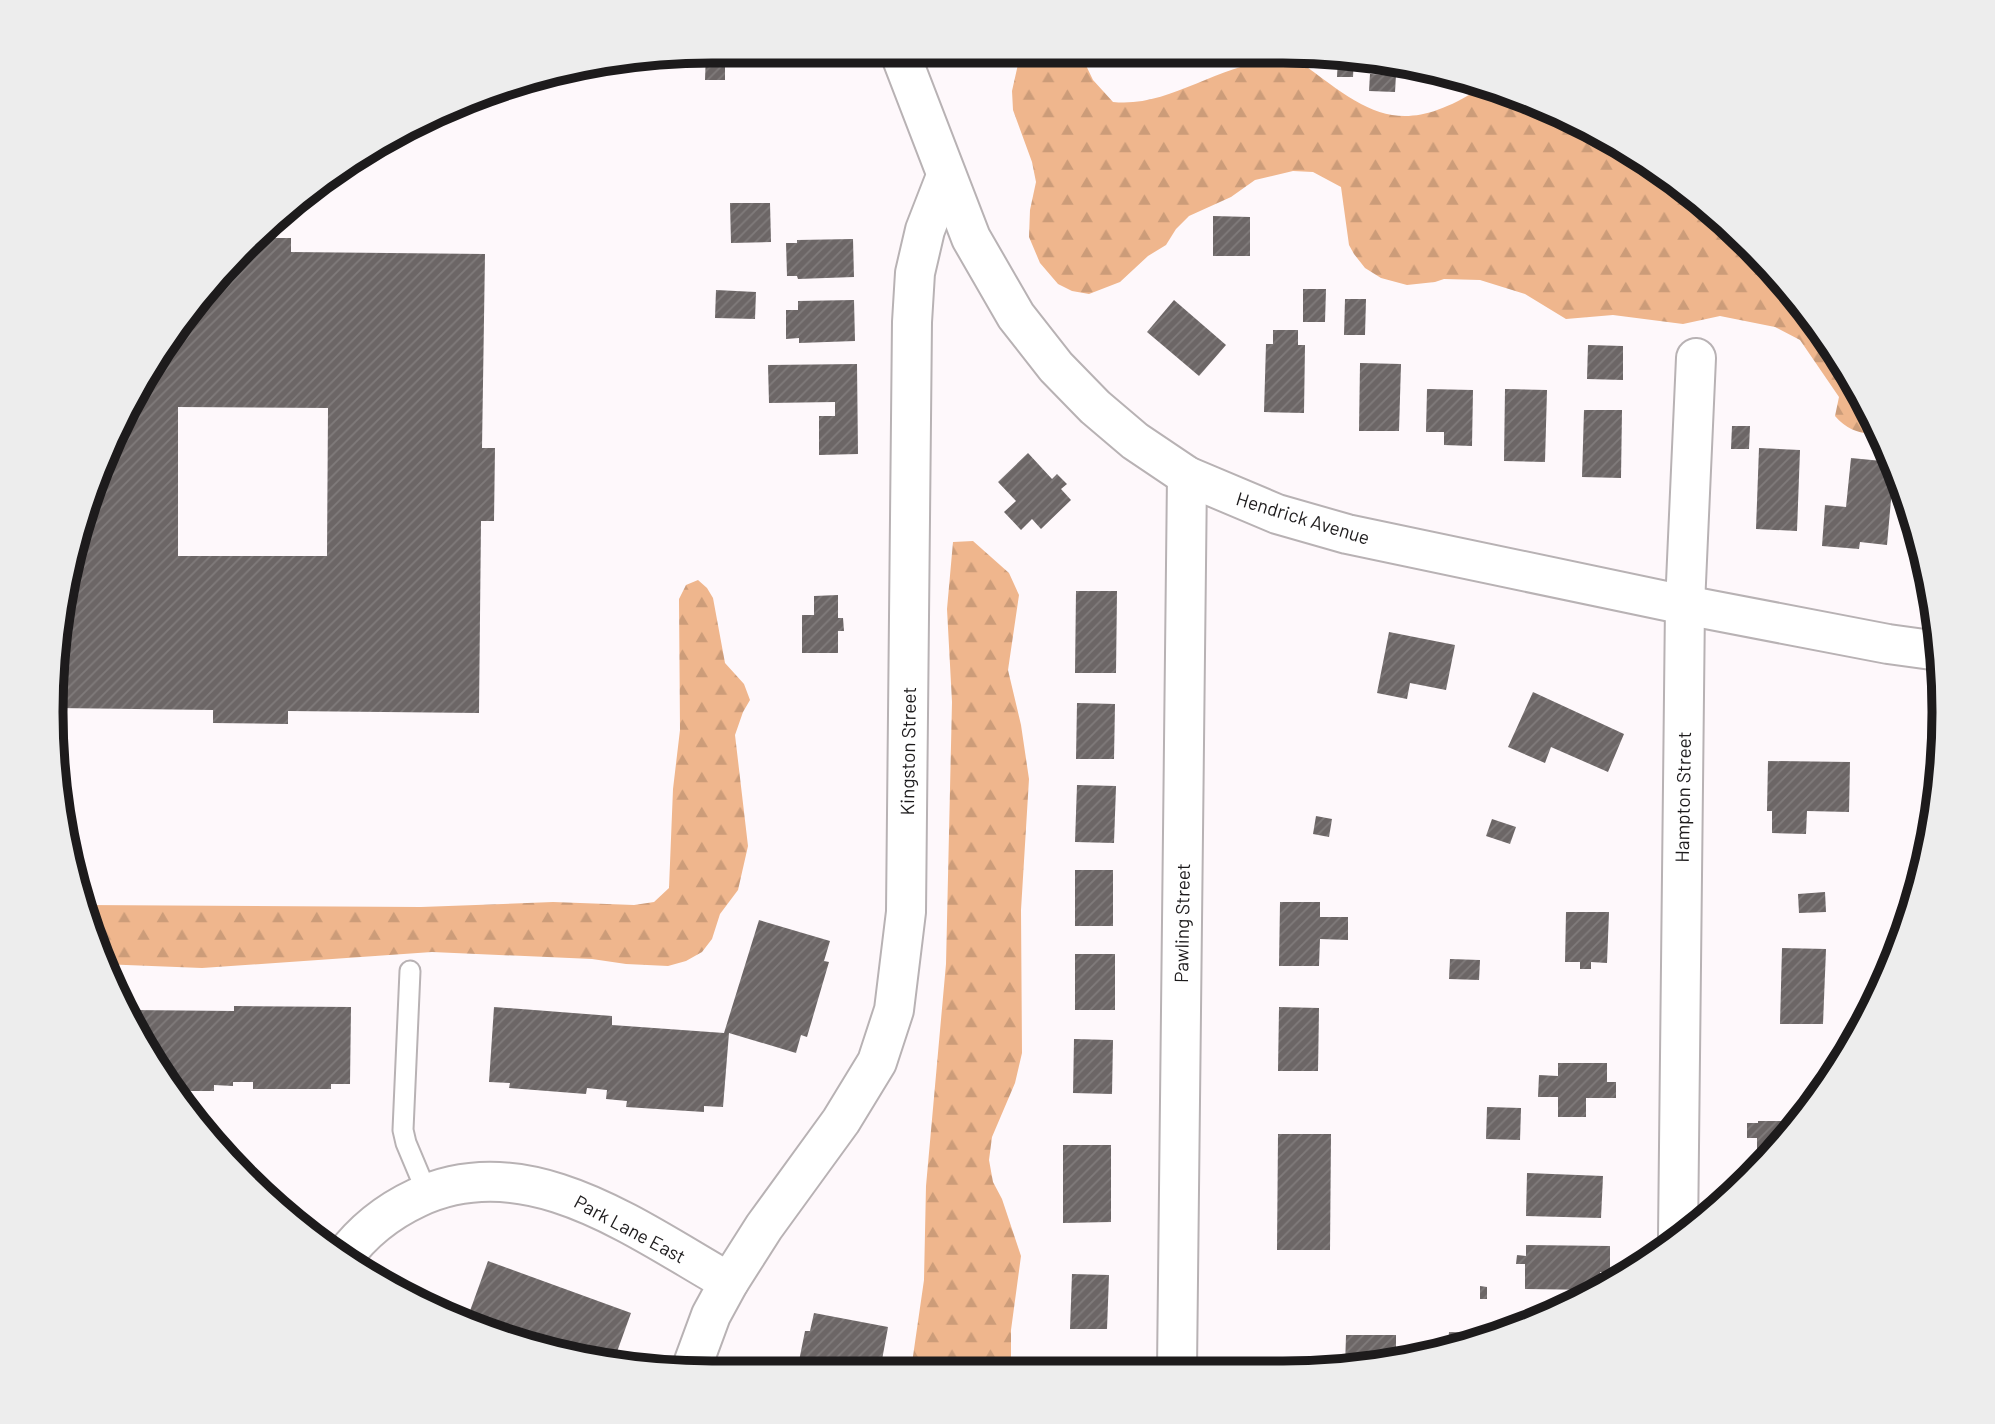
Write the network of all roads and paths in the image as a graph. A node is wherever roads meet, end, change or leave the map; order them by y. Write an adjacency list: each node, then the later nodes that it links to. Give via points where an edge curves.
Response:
1 (904, 63): 2 (street, Hendrick Avenue)
2 (946, 176): 4 (street, Hendrick Avenue, via 971,238 1036,344 1094,407); 11 (street, Kingston Street, via 925,230 915,273 906,912 894,1010 877,1062 863,1086)
3 (1696, 358): 5 (street, Hampton Street)
4 (1187, 477): 5 (street, Hendrick Avenue, via 1276,514 1347,534); 13 (street, Pawling Street)
5 (1685, 605): 6 (street, Hendrick Avenue); 9 (street, Hampton Street)
6 (1929, 650)
7 (410, 971): 8 (lane, via 403,1130)
8 (427, 1193): 10 (street, Park Lane East, via 387,1213); 11 (street, Park Lane East, via 469,1183 533,1185 607,1213)
9 (1678, 1227)
10 (349, 1251)
11 (729, 1282): 12 (street, Kingston Street)
12 (694, 1361)
13 (1177, 1361)

